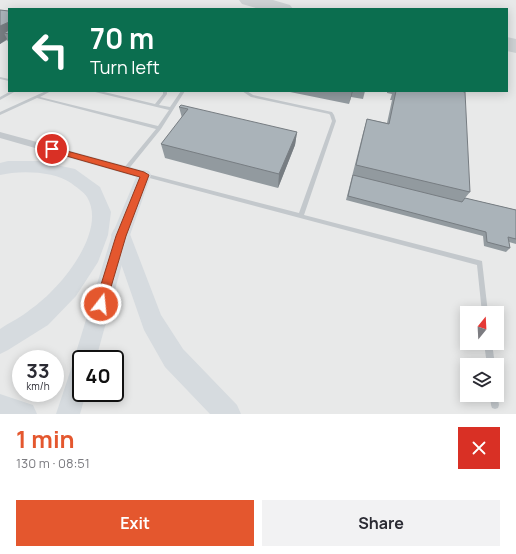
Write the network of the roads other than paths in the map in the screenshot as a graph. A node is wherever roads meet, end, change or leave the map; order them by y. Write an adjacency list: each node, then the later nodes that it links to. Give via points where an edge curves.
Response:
1 (12, 92): 10 (lane)
2 (40, 92): 8 (lane)
3 (48, 92): 8 (lane)
4 (99, 92): 11 (lane)
5 (165, 92): 11 (lane)
6 (182, 92): 12 (lane)
7 (246, 92): 19 (lane, via 252,96 330,113 334,118)
8 (43, 94): 9 (lane)
9 (36, 97): 13 (lane); 14 (lane)
10 (0, 99)
11 (156, 105): 12 (lane)
12 (172, 109): 14 (lane)
13 (0, 114)
14 (159, 128): 17 (lane)
15 (0, 134): 17 (street)
16 (0, 169): 22 (main road, via 38,167 69,173 94,192 102,212 98,235 88,262 68,289 40,317)
17 (125, 170): 18 (street)
18 (144, 175): 19 (lane); 20 (street)
19 (301, 215): 21 (lane, via 480,263)
20 (121, 236): 23 (street); 30 (main road, via 152,322 174,358)
21 (484, 306)
22 (0, 342)
23 (88, 350)
24 (72, 401): 29 (street)
25 (495, 402): 26 (lane)
26 (495, 406)
27 (0, 407): 28 (main road)
28 (24, 414)
29 (68, 414)
30 (228, 414)

